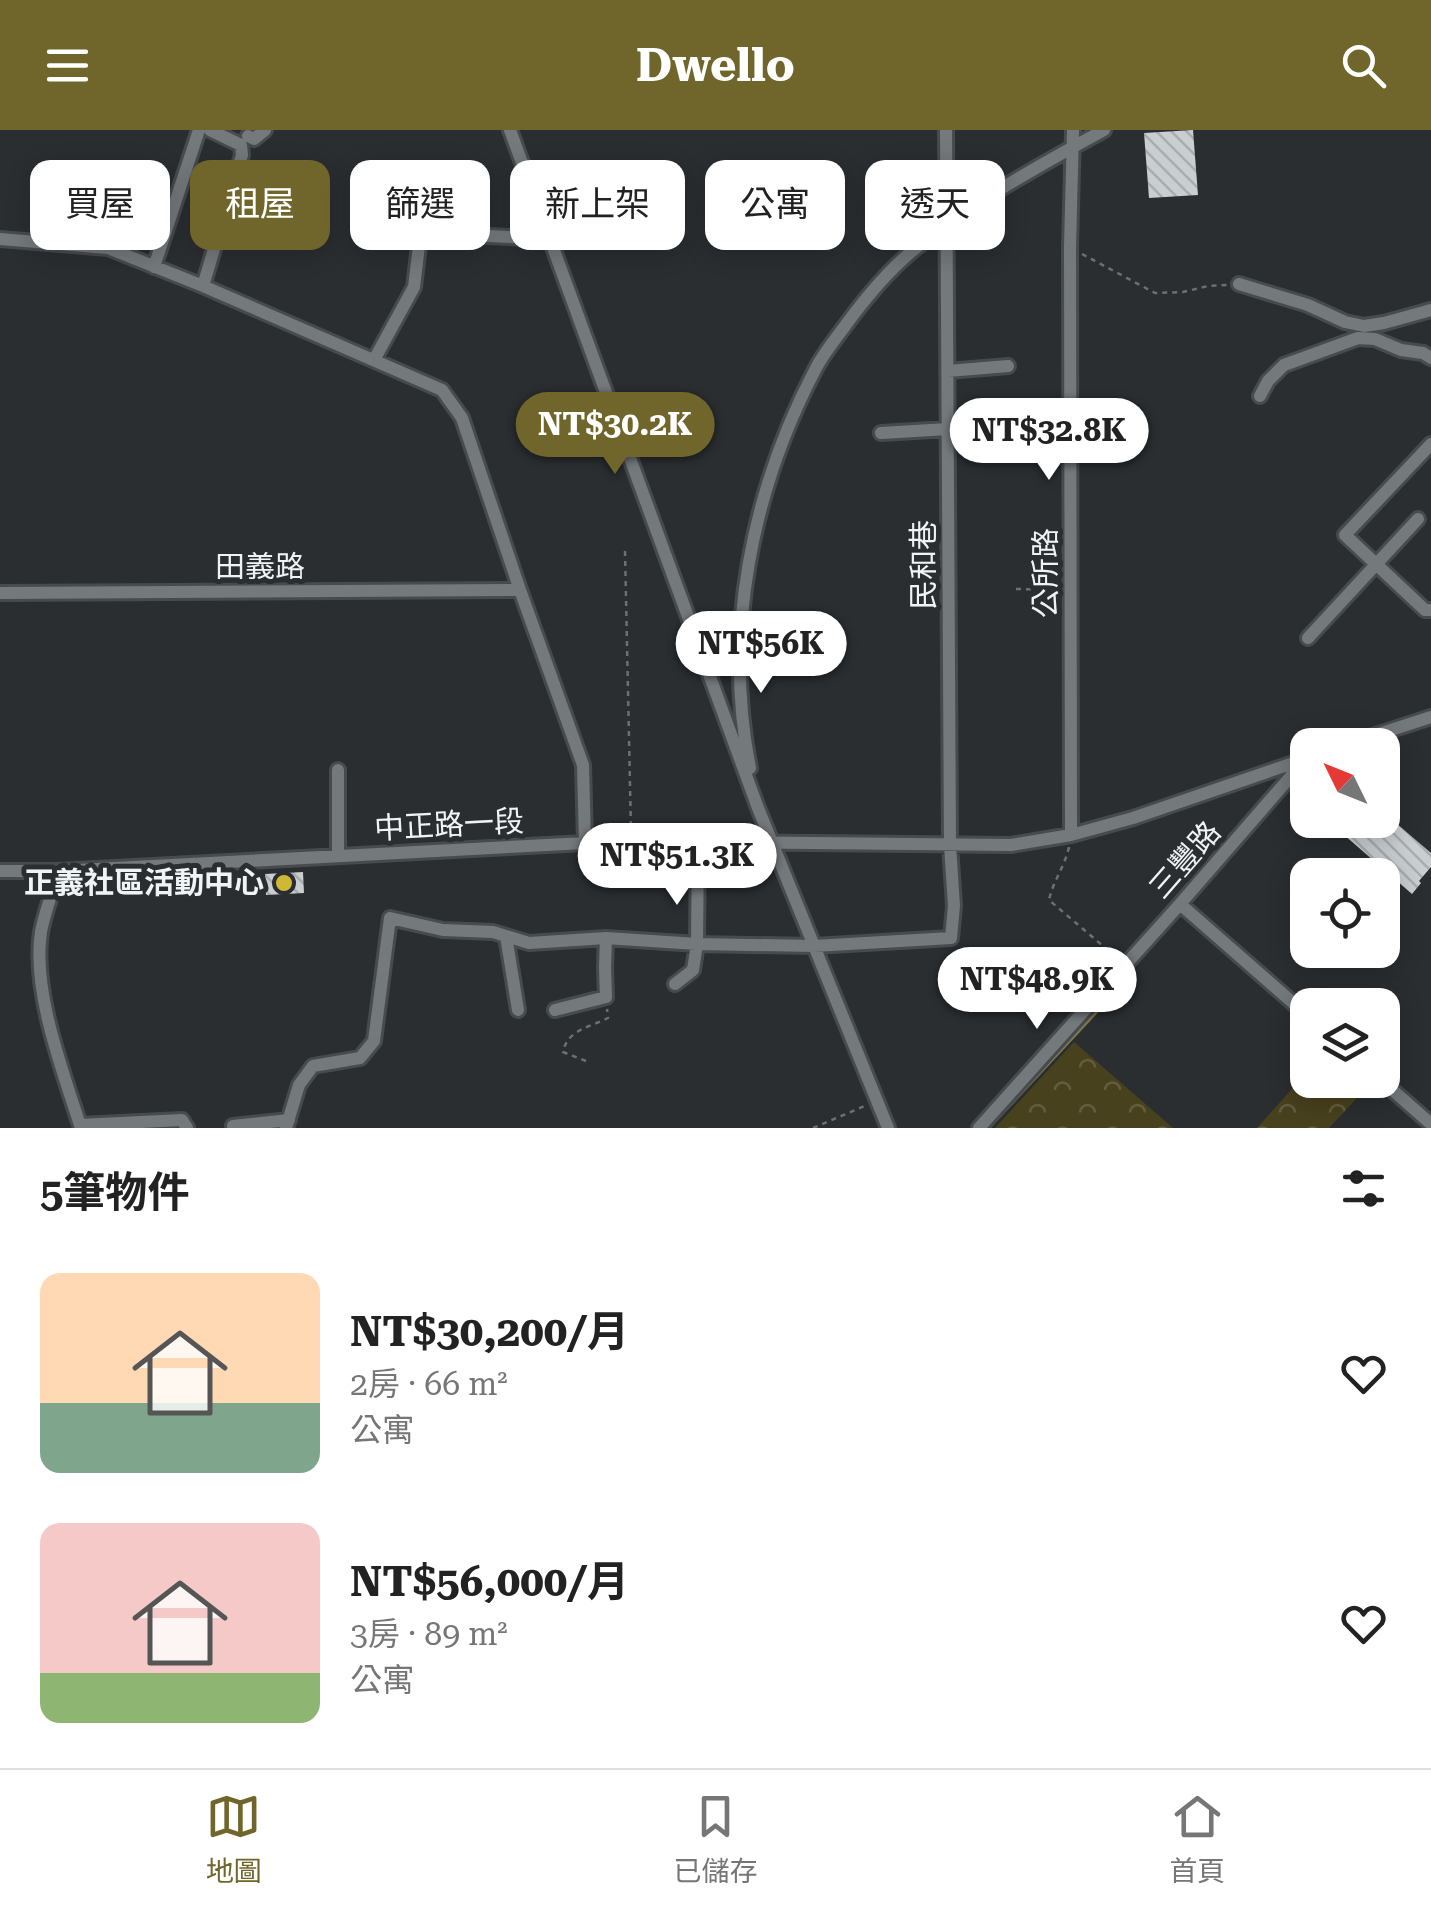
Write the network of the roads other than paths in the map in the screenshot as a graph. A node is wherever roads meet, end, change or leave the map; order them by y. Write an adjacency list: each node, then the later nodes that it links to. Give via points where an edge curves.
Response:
1 (199, 130): 18 (street)
2 (210, 130): 8 (street)
3 (265, 130): 8 (street)
4 (510, 130): 10 (street)
5 (946, 130): 11 (street, 民和巷)
6 (1073, 130): 9 (street, 公所路)
7 (1104, 130): 9 (street)
8 (245, 137): 20 (street)
9 (1073, 147): 12 (street); 44 (street, 公所路)
10 (521, 160)
11 (946, 160)
12 (1005, 188)
13 (510, 237): 23 (street, via 424,233 414,287)
14 (0, 239): 18 (street, via 108,248)
15 (555, 250): 37 (street)
16 (914, 250): 36 (street, via 863,301 816,367 778,450 753,536)
17 (947, 250): 25 (street, 民和巷)
18 (154, 267): 20 (street)
19 (1240, 284): 21 (street, via 1364,326)
20 (204, 286): 23 (street)
21 (1431, 310)
22 (1431, 358): 26 (street, via 1358,338 1284,365)
23 (374, 360): 32 (street, via 442,390 462,418)
24 (1008, 366): 25 (street)
25 (948, 372): 27 (street, 民和巷)
26 (1260, 396)
27 (948, 429): 28 (street); 48 (street, 民和巷)
28 (881, 434)
29 (1431, 444): 31 (street, via 1345,534)
30 (1418, 519): 31 (street)
31 (1378, 564): 34 (street); 35 (street)
32 (520, 590): 33 (street, 田義路); 46 (street, via 583,764)
33 (0, 593)
34 (1429, 608)
35 (1308, 638)
36 (740, 698): 37 (street); 43 (street)
37 (719, 703): 43 (street)
38 (1431, 717): 39 (street)
39 (1397, 728)
40 (1290, 764): 44 (street, 中正路一段)
41 (338, 770): 49 (street)
42 (1290, 778): 52 (street, 三豐路)
43 (758, 808): 47 (street)
44 (1071, 835): 48 (street, 中正路一段, via 1011,846)
45 (698, 842): 46 (street, 中正路一段); 47 (street, 中正路一段); 55 (street)
46 (584, 843): 49 (street, 中正路一段)
47 (773, 843): 48 (street, 中正路一段); 56 (street)
48 (950, 845): 56 (street, 民和巷, via 951,938)
49 (338, 856): 50 (street, 中正路一段)
50 (58, 870): 51 (street, 中正路一段); 64 (street, via 41,934 42,986)
51 (0, 871)
52 (1180, 904): 58 (street); 69 (street, 三豐路)
53 (506, 936): 54 (street, via 529,942); 59 (street); 62 (street, via 390,918 374,1041 360,1058 313,1066 298,1085)
54 (606, 938): 55 (street); 60 (street, via 606,998)
55 (698, 944): 56 (street); 57 (street, via 693,970)
56 (814, 946): 68 (street)
57 (675, 984)
58 (1290, 1000)
59 (518, 1010)
60 (554, 1010)
61 (1400, 1097): 63 (street)
62 (288, 1124): 66 (street)
63 (1431, 1124)
64 (76, 1126): 65 (street)
65 (102, 1126): 67 (street, via 182,1120)
66 (233, 1126)
67 (187, 1128)
68 (888, 1128)
69 (979, 1128)

